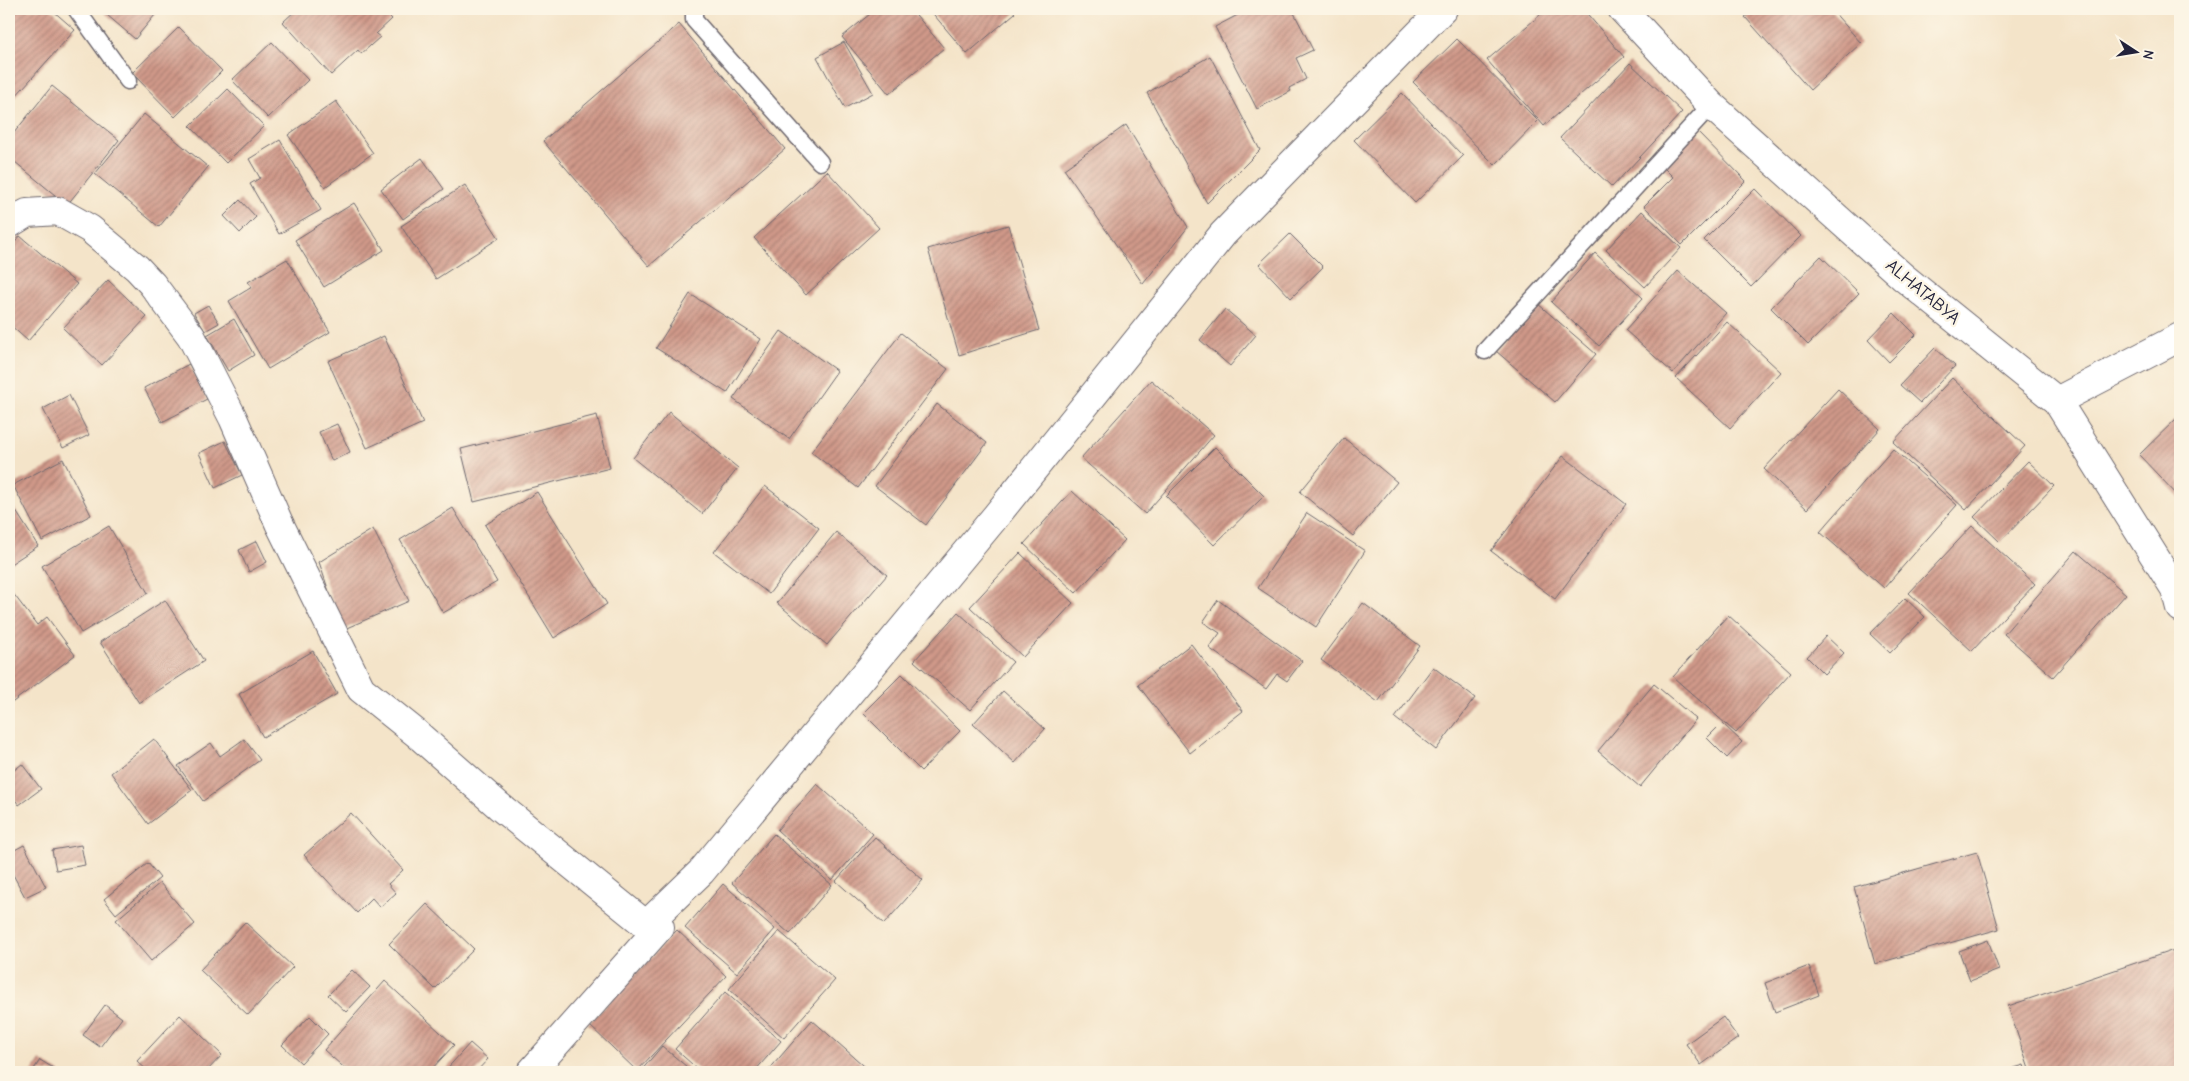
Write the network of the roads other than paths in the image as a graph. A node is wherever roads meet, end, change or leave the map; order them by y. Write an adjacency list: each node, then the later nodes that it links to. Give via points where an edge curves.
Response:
1 (76, 9): 5 (lane)
2 (694, 9): 7 (lane, via 694,20)
3 (1443, 9): 13 (street, via 1223,234 996,516 701,872)
4 (1622, 9): 6 (street, ALHATABYA)
5 (128, 80)
6 (1711, 105): 10 (lane); 11 (street, ALHATABYA, via 1903,277)
7 (820, 162)
8 (9, 224): 13 (street, via 27,213 58,212 90,229 152,284 192,336 360,689)
9 (2180, 337): 11 (street)
10 (1485, 351)
11 (2057, 400): 12 (street, ALHATABYA, via 2175,589)
12 (2180, 608)
13 (646, 925): 14 (street, via 660,927)
14 (531, 1072)

